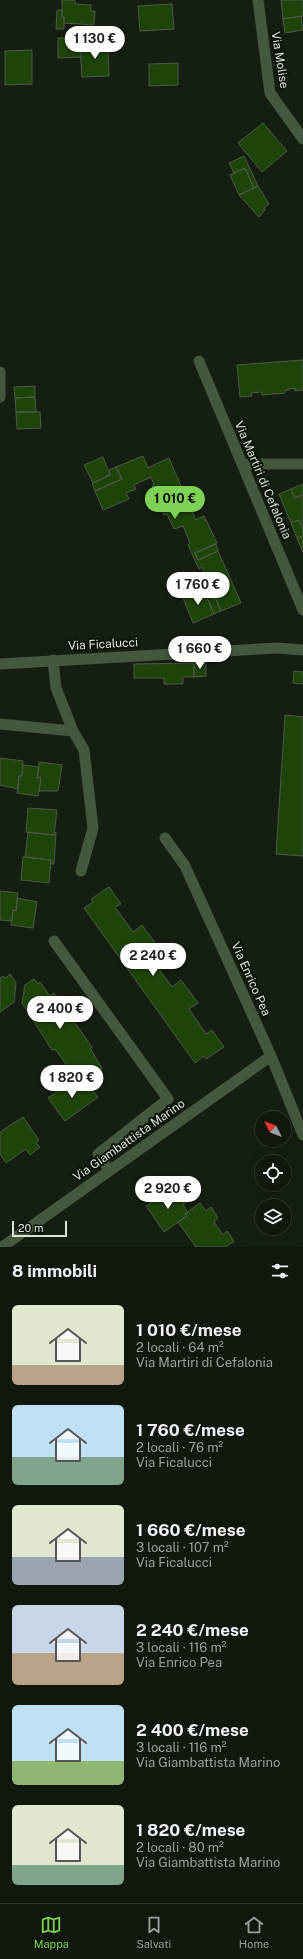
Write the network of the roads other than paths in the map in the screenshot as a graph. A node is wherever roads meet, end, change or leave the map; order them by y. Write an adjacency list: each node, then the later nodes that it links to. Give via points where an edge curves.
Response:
1 (258, 0): 2 (street, Via Molise, via 270,93)
2 (303, 139)
3 (199, 361): 6 (street, Via Martiri di Cefalonia)
4 (0, 372): 5 (street)
5 (0, 397)
6 (243, 464): 7 (street); 8 (street, Via Martiri di Cefalonia)
7 (303, 464)
8 (303, 610)
9 (303, 650): 10 (street, Via Ficalucci, via 277,648)
10 (53, 660): 11 (street, Via Ficalucci); 13 (street, via 56,688)
11 (0, 664)
12 (0, 724): 13 (street)
13 (73, 731): 15 (street, via 84,750 93,828)
14 (165, 838): 17 (street, Via Enrico Pea, via 186,866)
15 (81, 871)
16 (54, 941): 19 (street, via 168,1099 98,1154)
17 (271, 1056): 18 (street, Via Enrico Pea); 19 (street, Via Giambattista Marino)
18 (303, 1135)
19 (109, 1170): 20 (street, Via Giambattista Marino)
20 (2, 1247)

